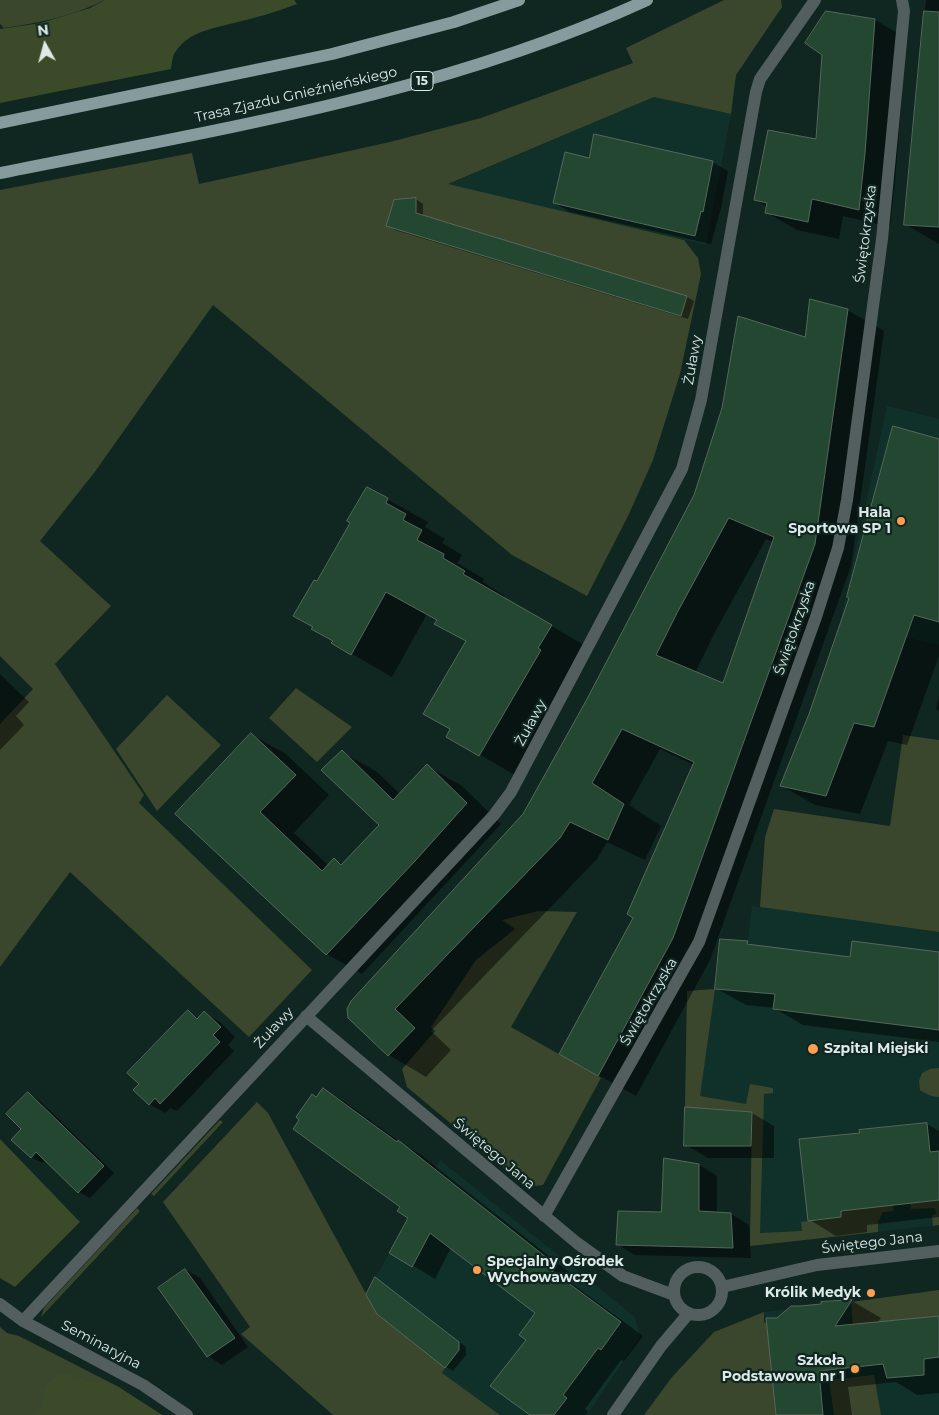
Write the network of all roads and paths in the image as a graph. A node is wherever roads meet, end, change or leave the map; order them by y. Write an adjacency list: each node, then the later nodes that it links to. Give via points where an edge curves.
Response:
1 (519, 0): 5 (main road, via 454,22 310,60)
2 (647, 0): 6 (main road, Trasa Zjazdu Gnieźnieńskiego / 15, via 579,29 463,70 321,107)
3 (815, 0): 7 (street, Żuławy, via 760,79 756,92 701,400 682,469 511,792 494,815)
4 (902, 0): 8 (street, Świętokrzyska, via 904,11 882,239 838,548 699,942)
5 (0, 124)
6 (0, 173)
7 (306, 1016): 8 (street, Świętego Jana); 14 (street, Żuławy)
8 (544, 1216): 11 (street, Świętego Jana, via 623,1276)
9 (939, 1251): 10 (street, Świętego Jana, via 817,1265)
10 (722, 1287): 11 (street, via 711,1270 695,1267 681,1273 676,1280); 13 (street, via 721,1300 712,1311)
11 (674, 1295): 13 (street, via 677,1303)
12 (0, 1304): 14 (street, Seminaryjna)
13 (689, 1313): 16 (street)
14 (23, 1321): 15 (street, Seminaryjna, via 143,1385)
15 (187, 1415)
16 (612, 1415)

